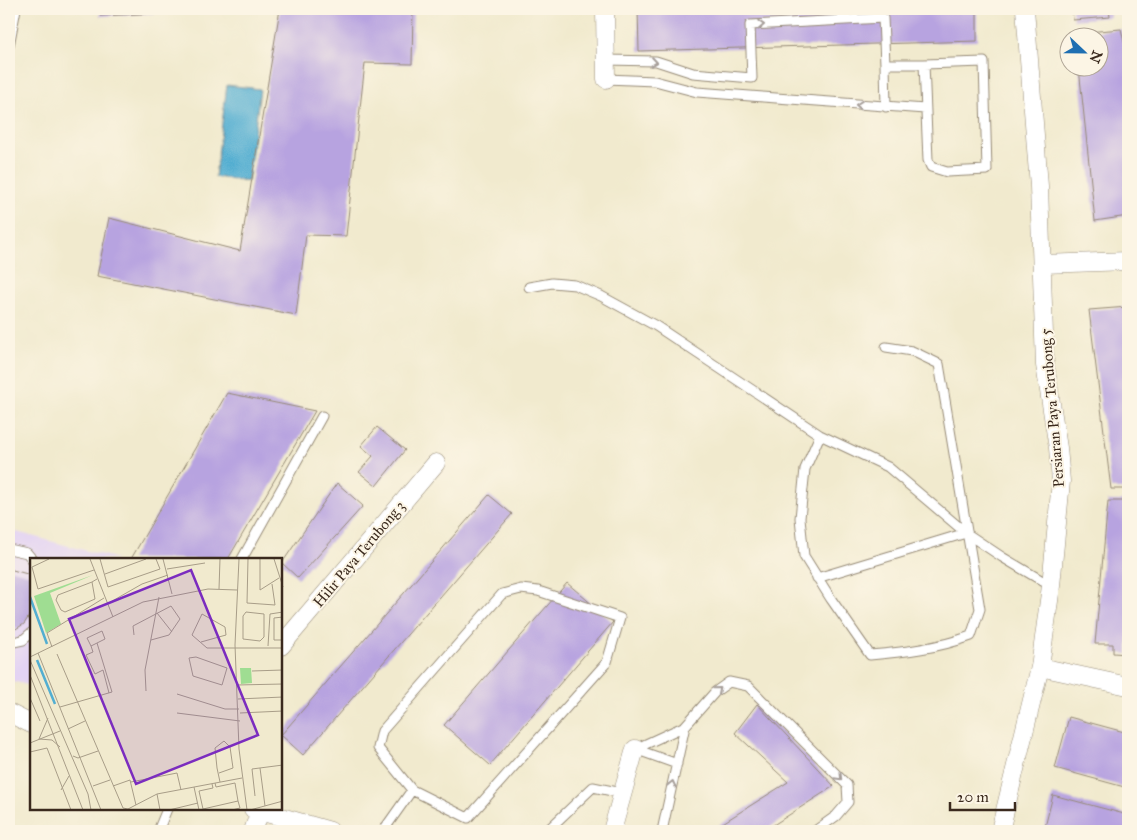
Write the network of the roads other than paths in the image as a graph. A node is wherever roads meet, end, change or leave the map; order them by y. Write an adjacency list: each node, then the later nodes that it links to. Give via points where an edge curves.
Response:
1 (16, 9): 4 (lane)
2 (605, 9): 5 (street)
3 (1025, 9): 12 (street, Persiaran Paya Terubong 5)
4 (9, 46)
5 (606, 60): 6 (lane, one-way to 6, via 656,61 693,73 752,78 750,25 883,18); 8 (street)
6 (885, 64): 7 (lane); 9 (lane)
7 (924, 64): 10 (lane); 10 (lane, via 984,62 987,170 946,172 931,166)
8 (606, 79): 9 (lane, one-way to 8, via 697,92 655,81)
9 (886, 107): 10 (lane)
10 (925, 109)
11 (1128, 261): 12 (street)
12 (1043, 264): 23 (street, Persiaran Paya Terubong 5, via 1045,365 1062,481)
13 (529, 287): 16 (lane, via 552,283 575,285 601,296 656,326)
14 (886, 347): 18 (lane, via 912,351 939,364)
15 (322, 416): 21 (lane)
16 (820, 435): 18 (lane, via 888,467); 22 (lane, via 805,469 800,518 804,556)
17 (436, 463): 26 (street, Hilir Paya Terubong 3)
18 (966, 533): 22 (lane); 22 (lane, via 980,608 972,636 948,644 870,655); 23 (lane)
19 (9, 549): 20 (lane)
20 (31, 558)
21 (243, 558)
22 (818, 578)
23 (1051, 586): 27 (street, Persiaran Paya Terubong 5)
24 (30, 634): 25 (lane, via 23,640)
25 (9, 643)
26 (282, 645)
27 (1040, 667): 28 (street); 46 (street, Persiaran Paya Terubong 5)
28 (1128, 686)
29 (9, 713): 30 (street)
30 (30, 724)
31 (685, 726): 32 (lane); 33 (lane); 45 (lane, one-way to 45, via 715,692 729,682 748,686 847,785 848,802 836,816)
32 (635, 749): 33 (lane); 35 (street)
33 (676, 764): 44 (lane, one-way to 33)
34 (412, 790): 34 (lane, via 378,748 382,731 502,594 521,589 538,591 620,618 607,662 468,818); 42 (lane)
35 (622, 794): 38 (lane, via 593,787); 43 (street)
36 (167, 810): 39 (lane)
37 (256, 810): 40 (street); 41 (street)
38 (549, 829)
39 (158, 831)
40 (253, 831)
41 (330, 831)
42 (383, 831)
43 (612, 831)
44 (662, 831)
45 (815, 831)
46 (1000, 831)

